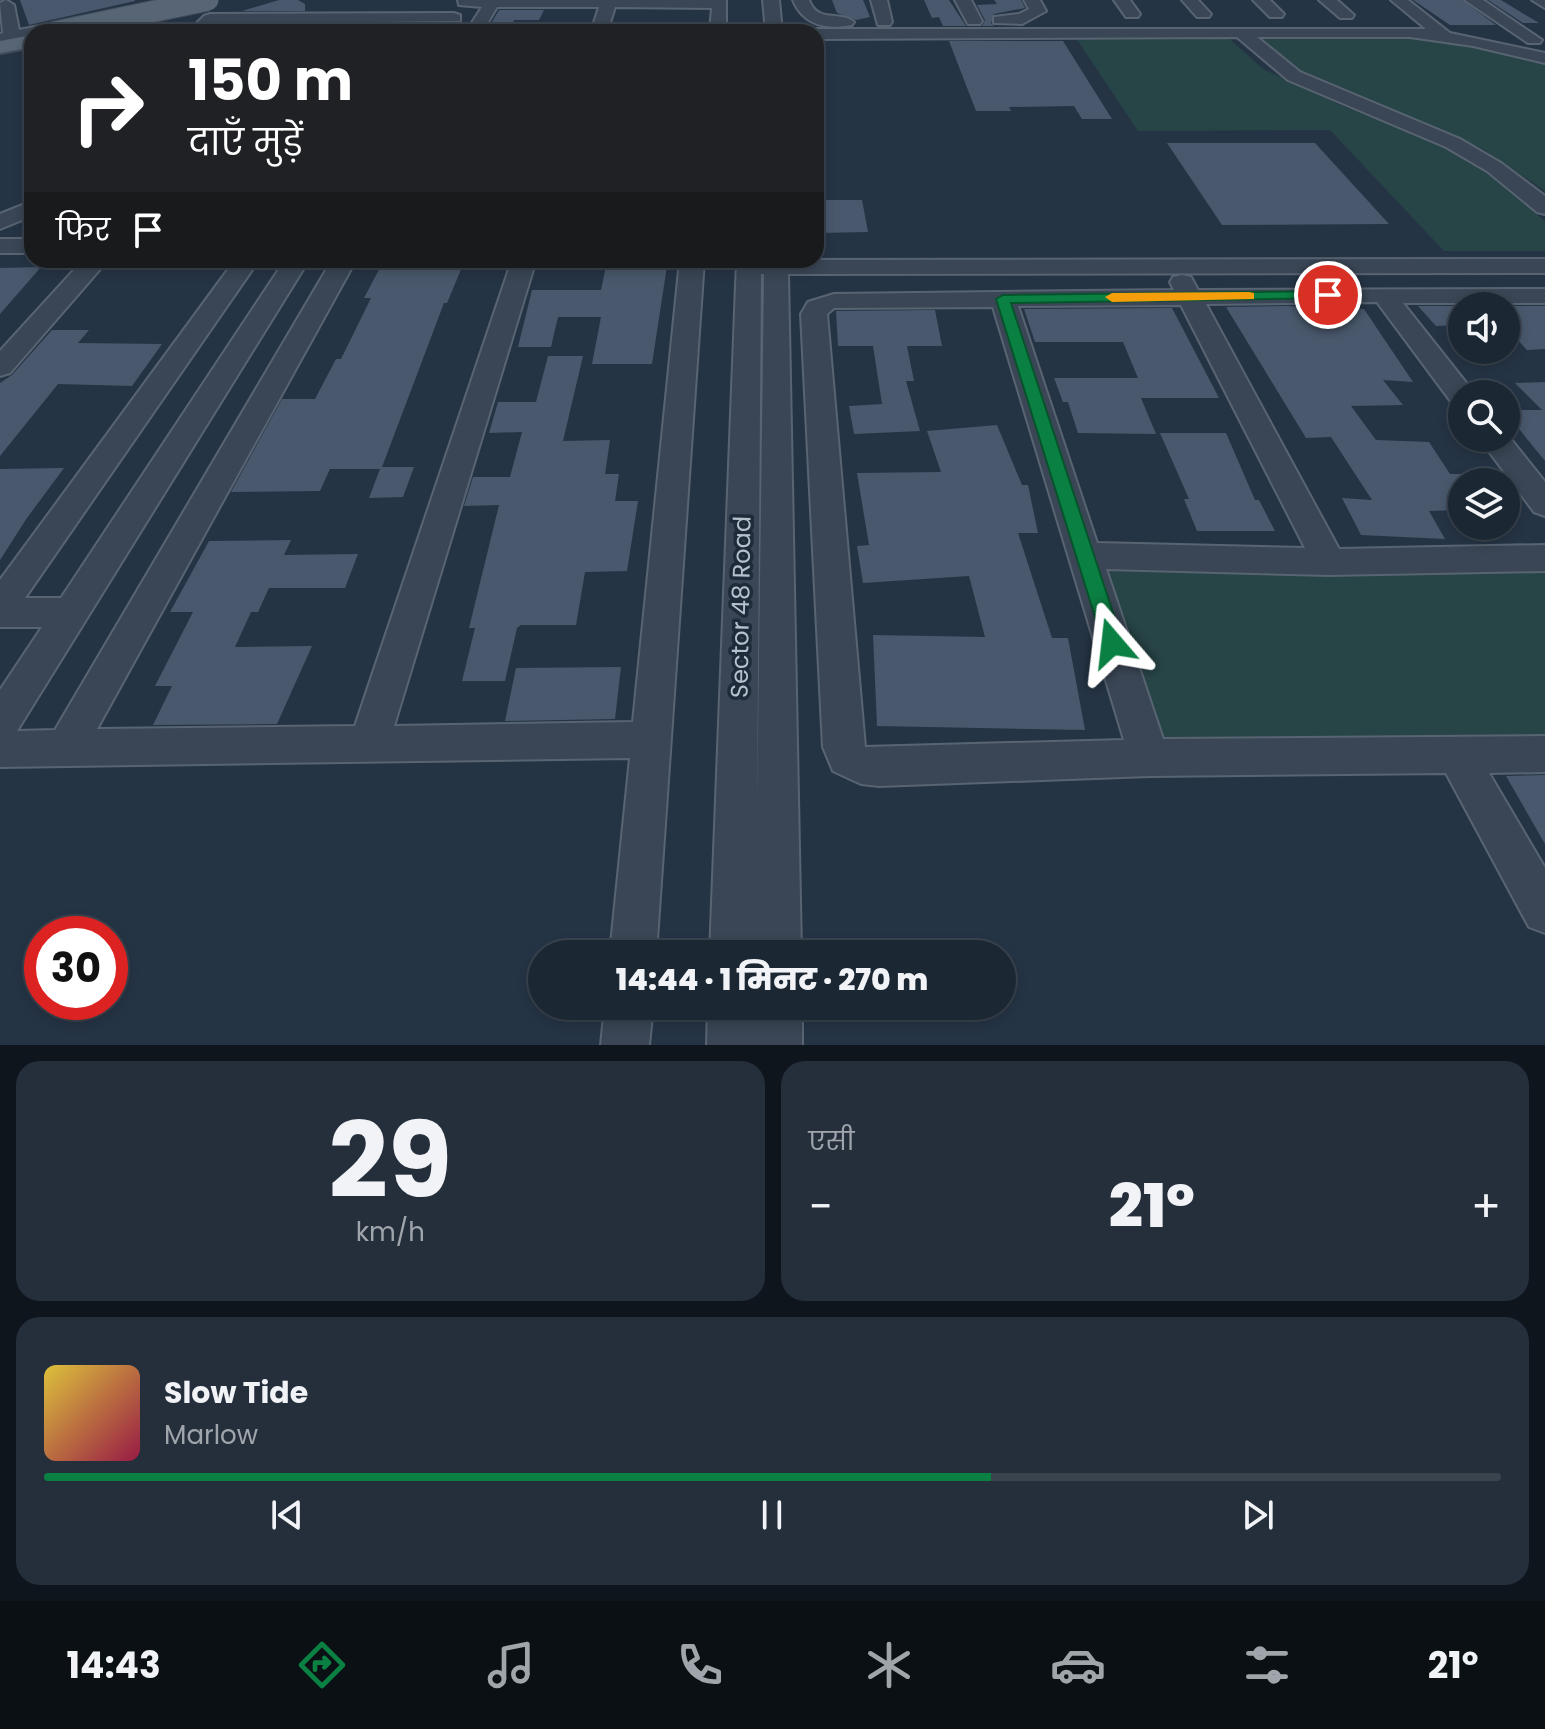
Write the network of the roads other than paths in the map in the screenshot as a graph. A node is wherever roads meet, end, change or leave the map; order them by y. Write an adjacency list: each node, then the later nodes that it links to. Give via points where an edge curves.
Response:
1 (190, 0): 18 (street)
2 (208, 0): 33 (main road, bridge)
3 (771, 0): 43 (street)
4 (801, 0): 30 (street, via 805,12 821,21)
5 (879, 0): 30 (street)
6 (963, 0): 29 (street)
7 (1032, 0): 29 (street, via 1038,11 1034,15)
8 (1122, 0): 21 (street, via 1139,14)
9 (1190, 0): 22 (street, via 1210,14)
10 (1261, 0): 31 (street, via 1283,14)
11 (1327, 0): 24 (street)
12 (1399, 0): 25 (street)
13 (1473, 0): 48 (street)
14 (230, 1): 34 (main road, bridge); 35 (street)
15 (461, 1): 17 (street); 28 (street)
16 (609, 1): 17 (street); 41 (street); 42 (street, via 720,3)
17 (492, 2): 40 (street)
18 (162, 3): 32 (street)
19 (6, 5): 47 (street)
20 (1063, 14): 44 (street)
21 (1104, 14)
22 (1174, 14)
23 (1318, 15): 24 (street)
24 (1346, 15): 25 (street)
25 (1420, 16): 46 (street)
26 (319, 18): 27 (street); 36 (street, via 210,19); 37 (street)
27 (420, 18): 28 (street); 38 (street)
28 (454, 18): 39 (street)
29 (974, 21): 30 (street)
30 (884, 22)
31 (1243, 23): 44 (street); 46 (street); 50 (street, via 1294,76 1453,143)
32 (78, 24)
33 (82, 24)
34 (85, 24)
35 (128, 24)
36 (205, 24)
37 (313, 24)
38 (415, 24)
39 (450, 24)
40 (479, 24)
41 (602, 24)
42 (719, 24)
43 (773, 24)
44 (1074, 31): 45 (street)
45 (824, 34)
46 (1443, 35): 48 (street)
47 (17, 40)
48 (1533, 44): 49 (street)
49 (1545, 58)
50 (1545, 207)
51 (24, 212): 52 (street)
52 (0, 222)
53 (0, 246): 54 (street)
54 (24, 246)
55 (824, 265): 65 (street)
56 (1545, 266): 65 (street)
57 (89, 268): 70 (street)
58 (241, 268): 77 (street)
59 (292, 268): 78 (street)
60 (339, 268): 82 (street)
61 (521, 268): 81 (street)
62 (691, 268): 80 (street)
63 (763, 268): 89 (street, Sector 48 Road)
64 (763, 268): 90 (street, Sector 48 Road)
65 (1175, 268): 67 (street)
66 (1384, 295): 67 (street); 68 (street); 71 (street)
67 (1190, 296): 69 (street); 76 (street)
68 (1545, 296)
69 (1003, 299): 74 (street); 86 (street, via 834,301 816,307 843,747 847,758 879,767)
70 (0, 367)
71 (1450, 380)
72 (1505, 452): 73 (street)
73 (1545, 504)
74 (1085, 556): 76 (street); 86 (street)
75 (1545, 558): 76 (street)
76 (1329, 562)
77 (0, 610): 78 (street)
78 (71, 612): 79 (street)
79 (0, 723)
80 (651, 740): 81 (street); 88 (street)
81 (369, 744): 82 (street)
82 (66, 748): 83 (street)
83 (0, 749)
84 (1545, 754): 85 (street)
85 (1457, 755): 86 (street); 87 (street)
86 (1149, 758)
87 (1545, 911)
88 (634, 940)
89 (734, 940)
90 (778, 940)
91 (628, 1020): 94 (street)
92 (732, 1020): 95 (street)
93 (778, 1020): 96 (street)
94 (625, 1045)
95 (731, 1045)
96 (778, 1045)

